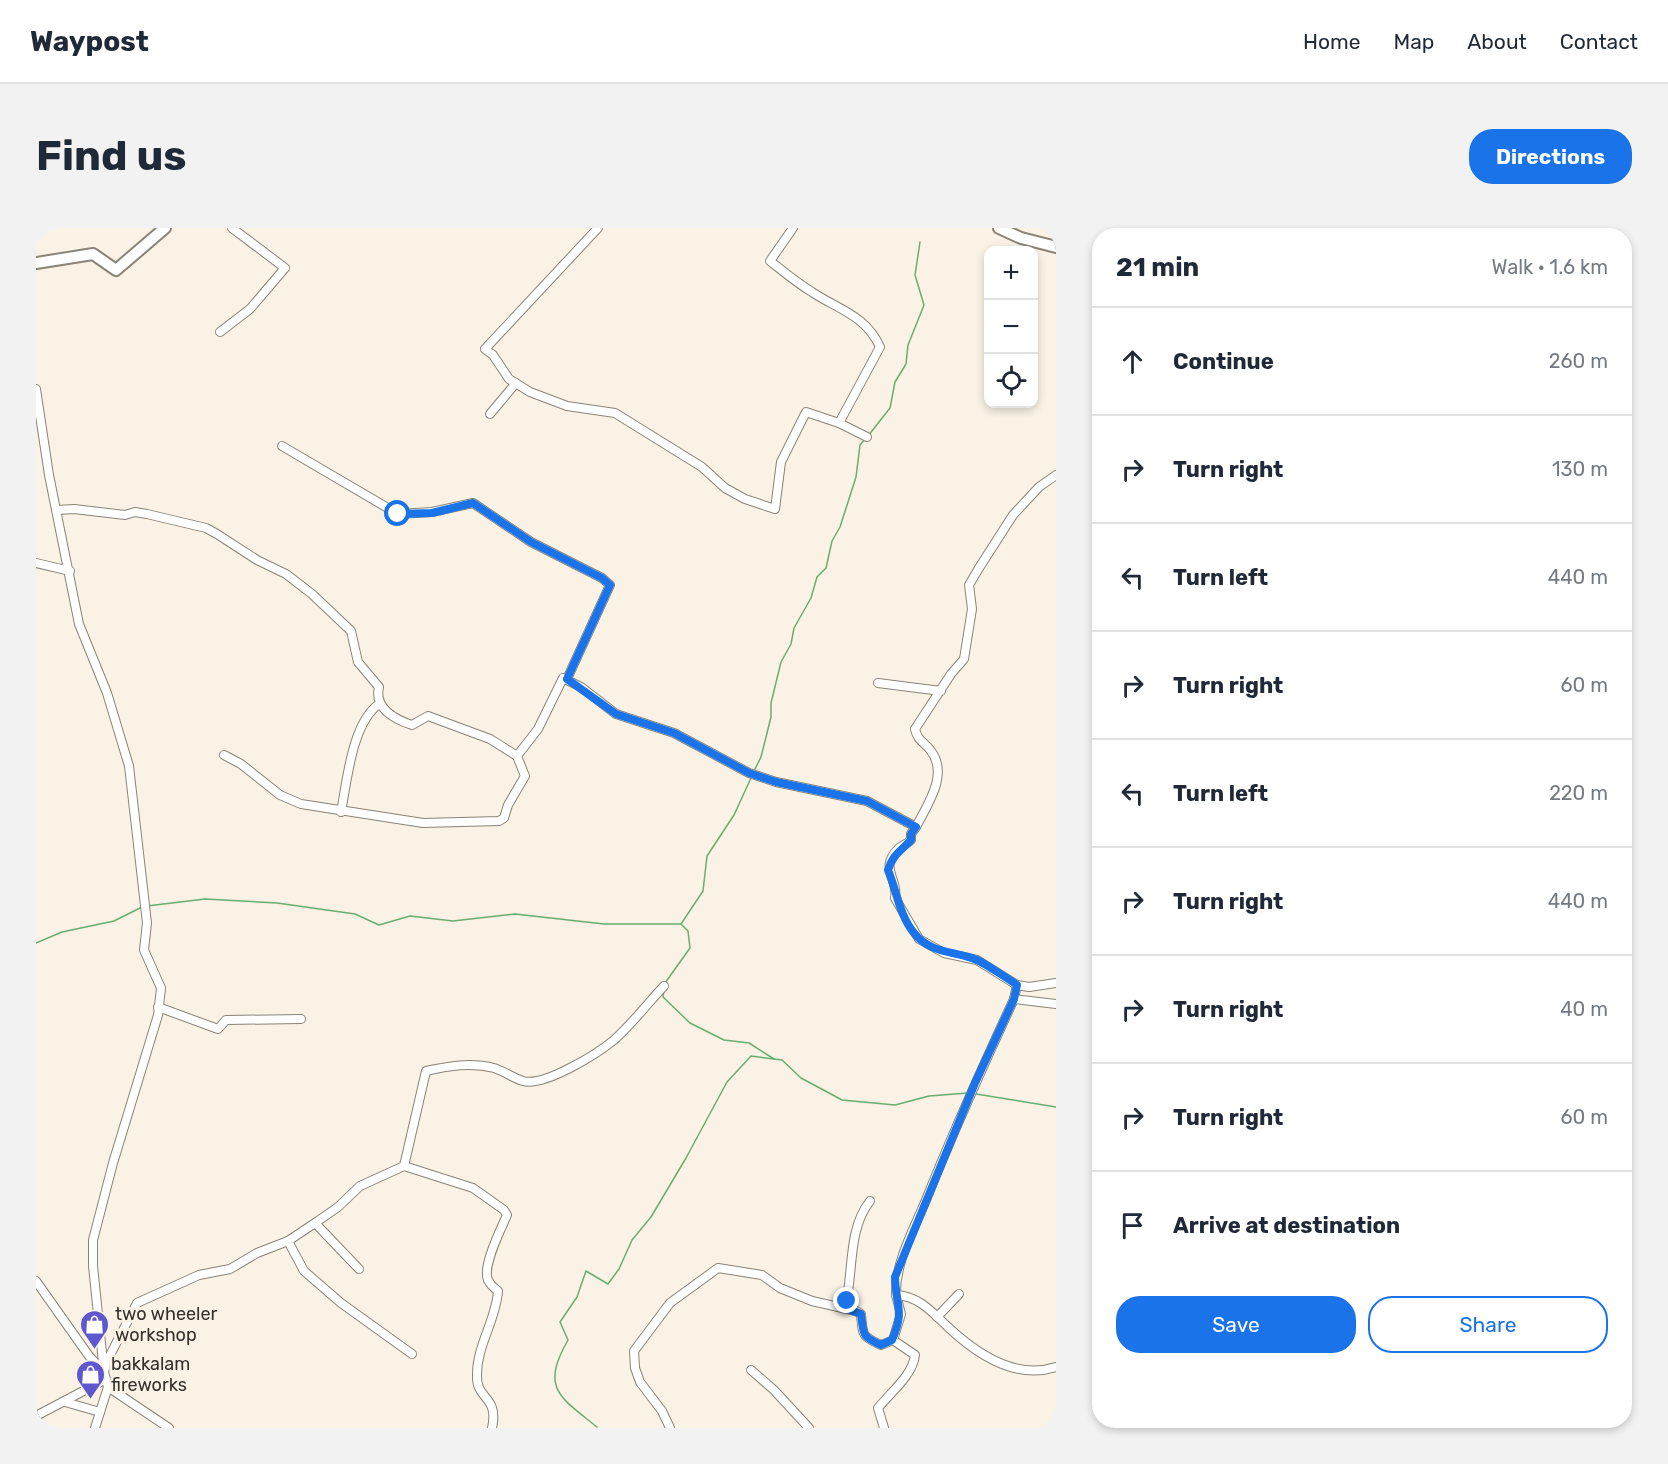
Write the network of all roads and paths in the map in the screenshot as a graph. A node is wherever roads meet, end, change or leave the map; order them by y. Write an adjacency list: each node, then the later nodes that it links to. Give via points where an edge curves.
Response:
1 (165, 228): 7 (main road, via 116,270 93,254)
2 (232, 228): 8 (street, via 285,268 250,309)
3 (598, 228): 9 (street, via 485,349)
4 (793, 228): 12 (street, via 770,261 813,294 850,311 880,347)
5 (999, 228): 6 (main road)
6 (1056, 247)
7 (36, 263)
8 (220, 332)
9 (516, 383): 11 (street); 12 (street, via 567,406 615,413 702,467 725,488 775,509 781,462 806,412)
10 (36, 389): 16 (street)
11 (490, 414)
12 (838, 423): 13 (street)
13 (867, 437)
14 (282, 446): 19 (street, via 398,514 432,513 473,503 531,542 602,578 610,585)
15 (1056, 475): 21 (street, via 1013,515 969,585 972,609 964,659)
16 (57, 509): 18 (street); 22 (street, via 125,515 135,512 206,528 286,574 351,631 358,662 380,687)
17 (36, 562): 18 (street)
18 (70, 572): 32 (street, via 79,624 107,693 129,766 145,913 144,950 161,988)
19 (567, 679): 24 (street, via 563,678 538,729); 26 (street, via 616,714 674,733 753,774 867,801)
20 (878, 683): 21 (street)
21 (941, 691): 26 (street, via 915,729 918,740 932,751 937,770 936,789)
22 (379, 704): 24 (street, via 402,722 412,725 428,716 490,739); 25 (street, via 370,711 353,748)
23 (224, 755): 25 (street, via 280,795)
24 (517, 756): 25 (street, via 525,776 507,805 504,818 499,820 423,823)
25 (340, 812)
26 (916, 827): 28 (street, via 888,870 895,898 913,932 944,953 977,960)
27 (1056, 983): 28 (street)
28 (1017, 985): 30 (street)
29 (664, 986): 34 (street, via 614,1039 563,1071 536,1082 482,1065 426,1071)
30 (1014, 999): 31 (street); 41 (street, via 895,1277)
31 (1056, 1004)
32 (159, 1007): 33 (street, via 218,1029 226,1020); 48 (street, via 93,1240)
33 (301, 1019)
34 (404, 1166): 36 (street, via 360,1186); 54 (street, via 473,1188 507,1215 492,1249 487,1275 498,1291 497,1306 483,1340 477,1373 479,1388 494,1409)
35 (870, 1201): 42 (street, via 858,1222)
36 (315, 1223): 37 (street); 38 (street)
37 (288, 1242): 45 (street, via 304,1271); 48 (street, via 230,1269 199,1275 137,1303 124,1324)
38 (359, 1269)
39 (36, 1281): 48 (street)
40 (959, 1294): 43 (street)
41 (896, 1295): 43 (street, via 915,1299); 44 (street, via 901,1314)
42 (845, 1308): 44 (street, via 861,1314 863,1334 870,1340 881,1345); 55 (street, via 812,1301 780,1288 762,1275 718,1268 682,1292 634,1351 639,1382)
43 (937, 1317): 46 (street, via 965,1342 1010,1367 1034,1372)
44 (892, 1340): 57 (street, via 915,1356 908,1372 878,1407)
45 (412, 1354)
46 (1056, 1367)
47 (751, 1370): 56 (street)
48 (106, 1379): 49 (street); 50 (street); 53 (street)
49 (65, 1402): 50 (street); 51 (street)
50 (100, 1412): 52 (street)
51 (36, 1416)
52 (94, 1428)
53 (169, 1428)
54 (492, 1428)
55 (670, 1428)
56 (810, 1428)
57 (884, 1428)

